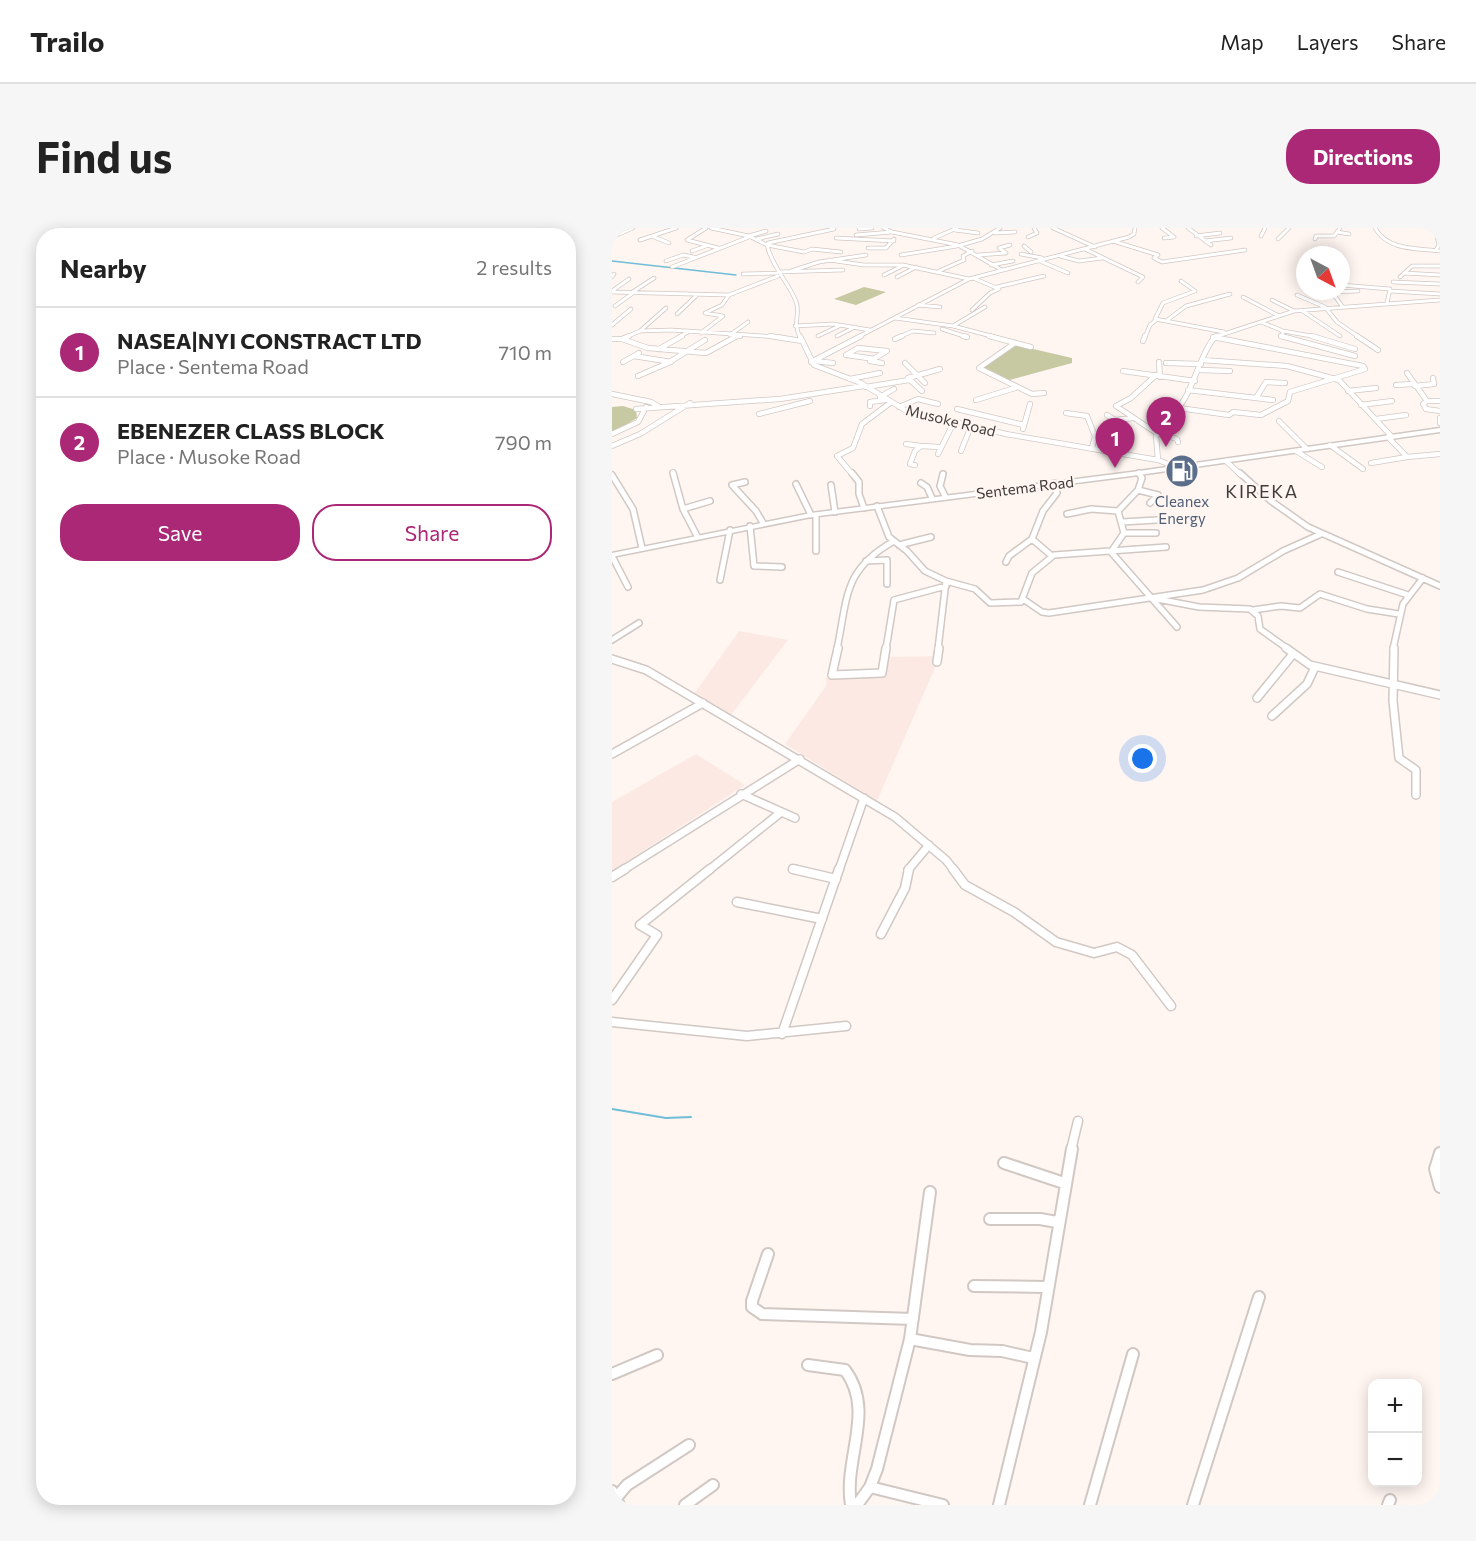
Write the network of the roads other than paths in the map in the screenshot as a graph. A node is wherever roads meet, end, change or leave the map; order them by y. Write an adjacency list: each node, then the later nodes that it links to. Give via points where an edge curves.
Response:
1 (633, 228): 37 (street)
2 (676, 228): 38 (street)
3 (706, 228): 61 (street, via 687,240)
4 (711, 228): 32 (street)
5 (872, 228): 19 (street)
6 (895, 228): 20 (street)
7 (1000, 228): 27 (street)
8 (1034, 228): 39 (street, via 1037,233)
9 (1053, 228): 65 (street)
10 (1135, 228): 42 (street, via 1133,235)
11 (1162, 228): 43 (street, via 1174,237)
12 (1188, 228): 35 (street)
13 (1265, 228): 36 (street)
14 (1289, 228): 46 (street)
15 (1340, 228): 24 (street)
16 (1375, 228): 74 (street, via 1390,243)
17 (1435, 228): 74 (street)
18 (834, 229): 56 (street)
19 (859, 229)
20 (885, 229): 23 (street)
21 (956, 229): 26 (street); 41 (street)
22 (766, 231): 32 (street)
23 (891, 232): 25 (street); 31 (street)
24 (1337, 232): 47 (street); 55 (street, via 1348,233)
25 (897, 233): 33 (street); 49 (street)
26 (978, 233)
27 (993, 233): 28 (street); 54 (street)
28 (1014, 233)
29 (1220, 233): 35 (street)
30 (778, 234): 45 (street)
31 (856, 235)
32 (750, 236): 45 (street); 68 (street)
33 (916, 236): 41 (street); 49 (street)
34 (1116, 236): 42 (street)
35 (1196, 236): 51 (street)
36 (1261, 236)
37 (612, 237)
38 (652, 237): 48 (street); 53 (street)
39 (1028, 237)
40 (836, 238): 49 (street)
41 (930, 238): 62 (street)
42 (1122, 238): 50 (street)
43 (1164, 238)
44 (1231, 238): 51 (street)
45 (757, 239): 56 (street)
46 (1278, 239)
47 (1315, 239)
48 (640, 240)
49 (894, 240): 67 (street, via 886,248)
50 (1113, 241): 60 (street); 65 (street)
51 (1205, 241): 64 (street)
52 (1137, 242): 60 (street)
53 (669, 243)
54 (971, 243): 57 (street); 62 (street)
55 (1344, 243)
56 (765, 244): 76 (street, via 804,252); 104 (street)
57 (983, 244)
58 (1222, 244): 64 (street)
59 (1010, 245): 77 (street, via 999,248 1006,253)
60 (1122, 245): 73 (street, via 1151,252 1162,262)
61 (707, 246): 68 (street); 75 (street)
62 (959, 246): 71 (street); 77 (street)
63 (1024, 246): 78 (street, via 1031,252)
64 (1211, 246): 66 (street)
65 (1095, 247): 69 (street)
66 (1200, 247)
67 (868, 248)
68 (719, 249): 83 (street)
69 (1085, 249): 82 (street); 84 (street)
70 (911, 250): 71 (street)
71 (932, 250): 80 (street)
72 (987, 250): 77 (street)
73 (1245, 250)
74 (1438, 250)
75 (692, 251)
76 (842, 252)
77 (975, 253): 93 (street); 100 (street, via 963,256 961,264)
78 (1021, 254): 81 (street); 87 (street)
79 (866, 255): 86 (street)
80 (901, 255)
81 (1013, 256)
82 (1060, 256): 84 (street, via 1079,261); 87 (street)
83 (694, 257): 88 (street, via 683,255); 95 (street)
84 (1103, 257): 116 (street, via 1143,277)
85 (881, 259): 91 (street)
86 (829, 260): 91 (street); 99 (street)
87 (1046, 260): 90 (street)
88 (666, 261)
89 (1013, 261): 93 (street)
90 (1040, 261): 98 (street); 101 (street)
91 (864, 265): 92 (street)
92 (903, 265): 96 (street); 106 (street)
93 (991, 265): 98 (street)
94 (1440, 266): 102 (street, via 1412,266)
95 (672, 267)
96 (915, 267): 100 (street); 109 (street)
97 (843, 270): 99 (street)
98 (1002, 270): 105 (street)
99 (791, 271): 104 (street)
100 (939, 271): 112 (street)
101 (1068, 273)
102 (1404, 273): 107 (street); 110 (street)
103 (743, 274): 104 (street)
104 (778, 274): 128 (street); 157 (street, via 797,304)
105 (985, 274): 112 (street); 114 (street)
106 (884, 275)
107 (1440, 275)
108 (1044, 276): 120 (street)
109 (897, 277)
110 (1400, 277)
111 (654, 278): 124 (street)
112 (971, 278): 120 (street); 137 (street)
113 (629, 279): 123 (street)
114 (998, 280)
115 (1181, 281): 151 (street, via 1195,291 1163,303)
116 (1138, 282)
117 (1393, 282): 118 (street)
118 (1440, 284)
119 (1350, 286): 122 (street)
120 (997, 287): 125 (street)
121 (1362, 291): 139 (street, via 1332,292)
122 (1390, 291): 127 (street); 135 (street)
123 (613, 292): 124 (street); 130 (street)
124 (632, 293): 131 (street); 138 (street)
125 (990, 293): 129 (street); 145 (street)
126 (1230, 294): 152 (street, via 1189,307)
127 (1440, 294)
128 (729, 295): 131 (street); 166 (street, via 722,305 705,313 723,316)
129 (995, 296)
130 (612, 297)
131 (696, 297): 148 (street)
132 (1243, 297): 149 (street)
133 (1272, 300): 147 (street)
134 (1313, 300): 141 (street)
135 (1387, 303): 136 (street); 139 (street)
136 (1439, 303)
137 (918, 305): 143 (street); 150 (street)
138 (615, 306)
139 (1342, 306): 141 (street)
140 (985, 307): 158 (street)
141 (1325, 307): 146 (street); 190 (street, via 1337,322)
142 (666, 308): 162 (street)
143 (940, 308)
144 (631, 309): 155 (street)
145 (972, 310)
146 (1301, 310): 147 (street); 172 (street)
147 (1294, 311): 149 (street)
148 (677, 314)
149 (1279, 316): 154 (street)
150 (895, 318): 158 (street); 161 (street)
151 (1156, 320): 152 (street); 182 (street)
152 (1166, 321): 165 (street)
153 (748, 322): 168 (street)
154 (1261, 322): 163 (street); 165 (street)
155 (612, 325)
156 (840, 325): 157 (street); 159 (street); 170 (street)
157 (795, 326): 181 (street)
158 (951, 326): 160 (street); 183 (street)
159 (855, 327): 161 (street); 171 (street)
160 (942, 329): 167 (street); 173 (street)
161 (870, 330): 187 (street)
162 (640, 331): 164 (street); 177 (street)
163 (1283, 331): 188 (street); 194 (street, via 1280,337)
164 (688, 332): 166 (street); 189 (street)
165 (1224, 332): 174 (street)
166 (701, 333): 168 (street)
167 (934, 333): 175 (street); 178 (street, via 914,331)
168 (730, 335): 169 (street)
169 (737, 336): 181 (street, via 760,334); 192 (street, via 706,353)
170 (818, 336)
171 (837, 336)
172 (1340, 336)
173 (967, 337)
174 (1213, 337): 201 (street); 218 (street, via 1353,363 1365,369)
175 (924, 338)
176 (612, 339): 177 (street)
177 (622, 339): 184 (street)
178 (895, 339)
179 (645, 340): 184 (street)
180 (705, 340): 192 (street)
181 (802, 341): 199 (street)
182 (1143, 341)
183 (1015, 343): 185 (street); 226 (street, via 979,368)
184 (637, 344): 186 (street)
185 (1031, 347)
186 (648, 348): 189 (street); 193 (street)
187 (836, 349): 191 (street); 199 (street)
188 (1355, 349)
189 (659, 350): 192 (street)
190 (1378, 350)
191 (852, 352): 195 (street, via 846,355); 195 (street, via 858,348 886,351)
192 (684, 353): 198 (street)
193 (634, 356): 197 (street); 198 (street)
194 (1355, 356)
195 (877, 358): 196 (street); 203 (street, via 870,362)
196 (888, 358)
197 (623, 362)
198 (671, 362): 214 (street)
199 (812, 362): 202 (street); 216 (street, Musoke Road)
200 (1159, 362): 215 (street)
201 (1202, 362): 205 (street); 208 (street); 218 (street, via 1287,366)
202 (833, 363)
203 (882, 363)
204 (905, 363): 213 (street)
205 (1166, 363)
206 (859, 369): 216 (street)
207 (940, 369): 213 (street)
208 (1200, 370): 210 (street); 220 (street)
209 (1123, 371): 215 (street)
210 (1230, 371)
211 (1407, 373): 224 (street)
212 (880, 374): 216 (street)
213 (918, 375): 219 (street); 221 (street)
214 (638, 376)
215 (1158, 376): 220 (street); 259 (street, via 1116,406)
216 (848, 378): 225 (street, Musoke Road)
217 (1433, 378): 224 (street, via 1434,384)
218 (1334, 379): 231 (street); 251 (street, via 1290,392 1288,401 1261,415)
219 (909, 380): 225 (street); 230 (street)
220 (1195, 381): 229 (street)
221 (925, 383)
222 (1285, 383): 236 (street, via 1266,382)
223 (1396, 385): 224 (street)
224 (1414, 385): 240 (street)
225 (865, 386): 234 (street, Musoke Road); 235 (street)
226 (1015, 387): 232 (street, via 1032,394); 237 (street)
227 (1376, 388): 231 (street)
228 (894, 389): 234 (street)
229 (1188, 390): 236 (street); 251 (street)
230 (922, 391)
231 (1348, 391): 246 (street)
232 (1044, 393)
233 (612, 395): 247 (street)
234 (880, 396): 242 (street, Musoke Road)
235 (820, 397): 243 (street); 256 (street)
236 (1256, 398): 238 (street)
237 (976, 400)
238 (1273, 400)
239 (1392, 401): 246 (street)
240 (1427, 401): 241 (street); 254 (street, via 1426,409)
241 (1440, 401)
242 (888, 402): 248 (street, via 870,402); 250 (street, Musoke Road); 305 (street, via 862,424 853,448 837,456 856,476)
243 (690, 403): 247 (street); 273 (street, via 646,431)
244 (938, 404): 250 (street, via 918,399)
245 (1030, 404): 263 (street)
246 (1361, 405): 260 (street)
247 (658, 406): 249 (street)
248 (870, 406)
249 (646, 407): 252 (street); 267 (street, via 637,424)
250 (899, 407): 262 (street, Musoke Road)
251 (1179, 408): 266 (street)
252 (636, 409)
253 (957, 409): 263 (street)
254 (1440, 411)
255 (1066, 413): 276 (street, via 1086,416 1095,436)
256 (759, 414)
257 (1107, 415): 259 (street, via 1115,420)
258 (1406, 415): 260 (street)
259 (1133, 418): 266 (street)
260 (1376, 419): 269 (street)
261 (1279, 421): 277 (street)
262 (954, 422): 264 (street, Musoke Road); 275 (street)
263 (1024, 425): 268 (street)
264 (971, 426): 268 (street, Musoke Road); 278 (street)
265 (1440, 426): 269 (main road, Sentema Road)
266 (1158, 433): 270 (street); 283 (street)
267 (612, 434)
268 (1021, 437): 276 (street, Musoke Road)
269 (1390, 437): 272 (main road, Sentema Road); 282 (street)
270 (1178, 442)
271 (906, 444): 274 (street)
272 (1330, 445): 277 (main road, Sentema Road); 289 (street)
273 (612, 446)
274 (921, 446): 275 (street); 286 (street, via 910,464)
275 (941, 447): 280 (street)
276 (1092, 448): 283 (street, Musoke Road)
277 (1307, 449): 279 (main road, Sentema Road)
278 (961, 451)
279 (1296, 451): 284 (main road, Sentema Road); 287 (street)
280 (938, 454)
281 (1440, 454): 282 (street)
282 (1407, 457): 285 (street)
283 (1158, 460): 288 (street, Musoke Road)
284 (1226, 461): 288 (main road, Sentema Road); 318 (street, via 1283,510)
285 (1371, 463)
286 (915, 465)
287 (1322, 467)
288 (1179, 468): 291 (main road, Sentema Road)
289 (1363, 469)
290 (674, 472): 306 (street)
291 (1139, 473): 296 (main road, Sentema Road); 299 (street, via 1142,478)
292 (943, 474): 300 (street, via 940,486)
293 (612, 475): 324 (street, via 642,525)
294 (745, 482): 313 (street, via 732,485 756,509)
295 (921, 483): 301 (street)
296 (1054, 483): 300 (main road, Sentema Road); 321 (street, via 1057,494 1043,511)
297 (796, 484): 310 (street)
298 (831, 485): 308 (street)
299 (1138, 490): 303 (street, via 1158,495); 307 (street)
300 (945, 496): 301 (main road, Sentema Road)
301 (932, 498): 304 (main road, Sentema Road)
302 (710, 501): 306 (street)
303 (1150, 503)
304 (878, 506): 305 (main road, Sentema Road); 322 (street, via 886,531)
305 (864, 508): 308 (main road, Sentema Road)
306 (683, 509): 319 (street)
307 (1118, 511): 309 (street, via 1091,509); 312 (street)
308 (835, 512): 310 (main road, Sentema Road)
309 (1066, 514)
310 (813, 515): 313 (main road, Sentema Road); 325 (street)
311 (1157, 520): 312 (street)
312 (1122, 522): 316 (street)
313 (763, 523): 314 (main road, Sentema Road)
314 (750, 526): 315 (main road, Sentema Road); 331 (street, via 754,566)
315 (730, 530): 319 (main road, Sentema Road); 334 (street)
316 (1124, 533): 317 (street); 326 (street)
317 (1156, 533)
318 (1321, 534): 333 (street); 340 (street, via 1229,581 1203,590)
319 (697, 536): 324 (main road, Sentema Road)
320 (932, 537): 322 (street)
321 (1032, 539): 328 (street); 330 (street)
322 (897, 543): 329 (street, via 876,551); 335 (street, via 925,571)
323 (1166, 547): 326 (street)
324 (642, 548): 327 (main road, Sentema Road)
325 (816, 551)
326 (1111, 552): 328 (street); 340 (street)
327 (612, 556): 338 (street)
328 (1052, 556): 341 (street, via 1032,573)
329 (866, 561): 335 (street, via 852,577 833,675 882,672 894,600); 336 (street, via 887,560)
330 (1006, 562)
331 (782, 567)
332 (1338, 572): 339 (street)
333 (1423, 578): 337 (street); 339 (street)
334 (720, 580)
335 (946, 583): 341 (street, via 979,591 990,603 1018,604); 349 (street)
336 (887, 584)
337 (1440, 586)
338 (628, 587)
339 (1408, 595): 343 (street)
340 (1152, 598): 341 (street, via 1049,613); 342 (street, via 1199,607); 345 (street)
341 (1023, 599)
342 (1253, 610): 343 (street, via 1303,607 1320,594 1367,609); 347 (street, via 1260,629)
343 (1399, 614): 351 (street)
344 (639, 623): 346 (street)
345 (1177, 627)
346 (612, 640)
347 (1293, 654): 350 (street); 353 (street)
348 (612, 659): 354 (street, via 646,670)
349 (937, 662)
350 (1315, 667): 351 (street); 355 (street, via 1307,684)
351 (1394, 683): 352 (street); 359 (street, via 1392,699 1399,758 1416,770)
352 (1440, 694)
353 (1257, 698)
354 (704, 703): 356 (street); 357 (street)
355 (1272, 716)
356 (612, 754)
357 (800, 759): 358 (street); 360 (street)
358 (741, 794): 361 (street); 365 (street)
359 (1416, 795)
360 (864, 798): 363 (street, via 896,817); 366 (street)
361 (780, 813): 362 (street); 370 (street, via 640,925 657,934)
362 (795, 818)
363 (929, 845): 369 (street, via 908,871 905,888); 371 (street, via 965,885 1014,912 1056,942 1094,953 1117,948 1132,955)
364 (794, 869): 366 (street)
365 (612, 877)
366 (836, 879): 368 (street)
367 (738, 902): 368 (street)
368 (822, 919): 374 (street)
369 (881, 934)
370 (612, 1000)
371 (1171, 1006)
372 (612, 1022): 374 (street, via 711,1035)
373 (846, 1026): 374 (street)
374 (782, 1034)
375 (1078, 1121): 378 (street)
376 (1440, 1153): 379 (street, via 1435,1169)
377 (1004, 1163): 378 (street)
378 (1064, 1183): 382 (street)
379 (1440, 1187)
380 (930, 1192): 387 (street)
381 (990, 1219): 382 (street)
382 (1058, 1222): 385 (street)
383 (768, 1254): 387 (street, via 752,1301 752,1307 762,1314)
384 (974, 1286): 385 (street)
385 (1046, 1287): 391 (street, via 1041,1332)
386 (1259, 1298): 404 (street)
387 (913, 1319): 388 (street)
388 (910, 1339): 391 (street); 396 (street)
389 (657, 1354): 393 (street)
390 (1133, 1354): 403 (street)
391 (1033, 1358): 402 (street)
392 (808, 1365): 399 (street, via 845,1370 858,1394 858,1429 847,1489)
393 (612, 1374)
394 (689, 1445): 397 (street, via 627,1485)
395 (713, 1485): 398 (street)
396 (870, 1487): 400 (street); 401 (street)
397 (615, 1498)
398 (685, 1505)
399 (851, 1505)
400 (857, 1505)
401 (943, 1505)
402 (999, 1505)
403 (1090, 1505)
404 (1193, 1505)

